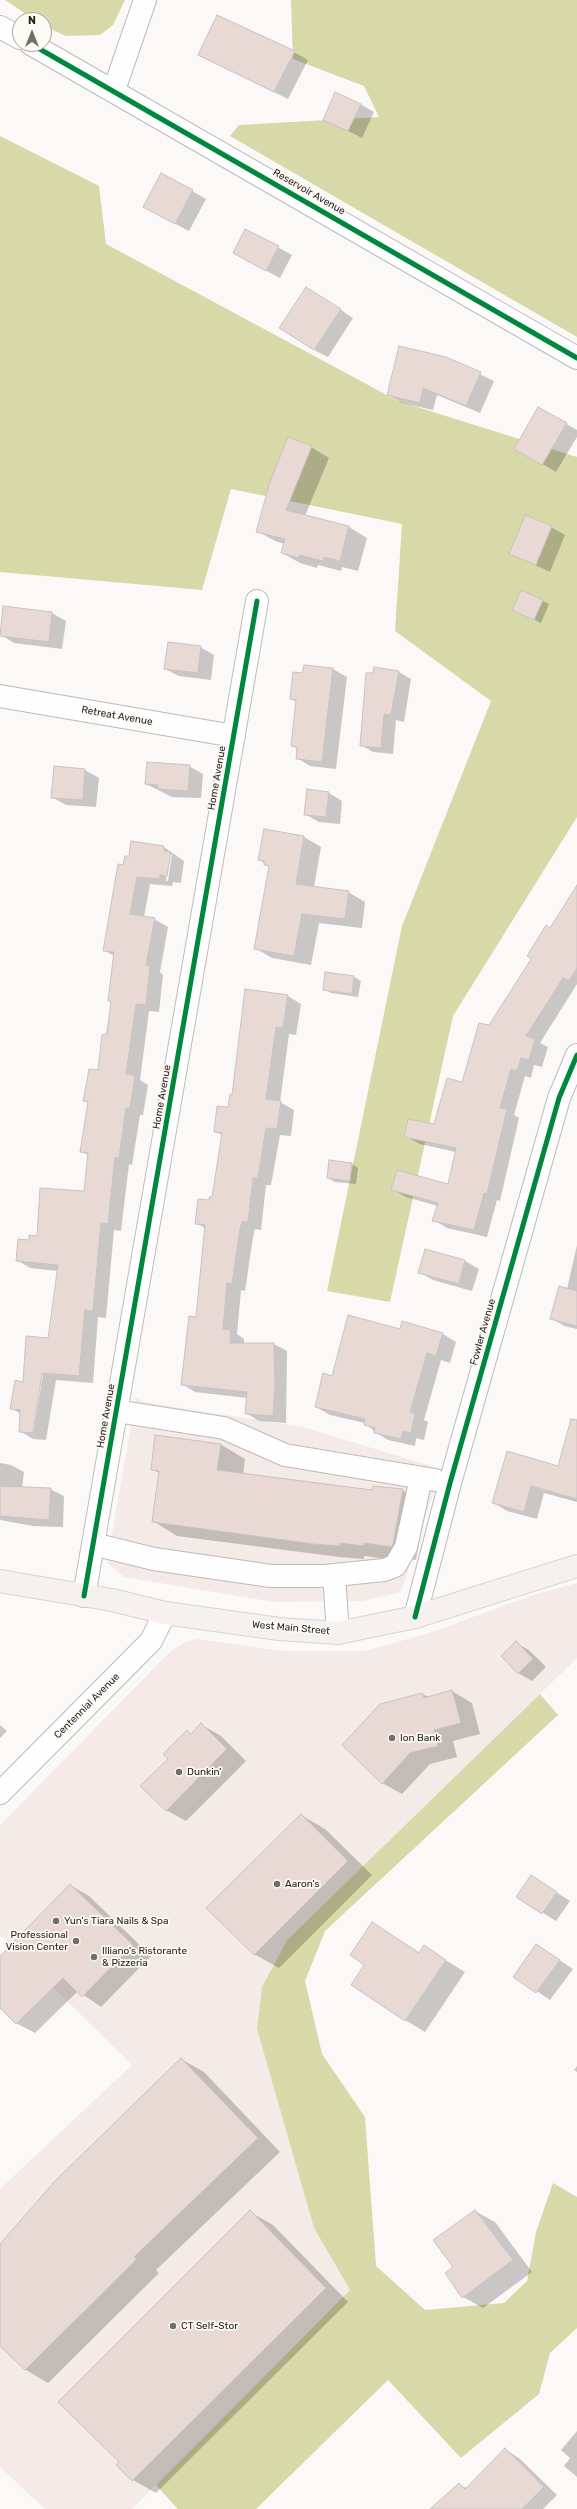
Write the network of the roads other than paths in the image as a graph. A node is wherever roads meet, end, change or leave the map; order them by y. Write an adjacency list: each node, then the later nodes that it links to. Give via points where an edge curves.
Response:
1 (145, 0): 5 (street)
2 (0, 27): 3 (street)
3 (12, 34)
4 (45, 52): 5 (street, Reservoir Avenue)
5 (114, 90): 6 (street, Reservoir Avenue)
6 (577, 358)
7 (257, 601): 9 (street, Home Avenue)
8 (0, 696): 9 (street, Retreat Avenue)
9 (234, 736): 11 (street, Home Avenue)
10 (577, 1055): 13 (street, Fowler Avenue, via 559,1098)
11 (116, 1411): 12 (street, via 224,1428 285,1455); 14 (street, Home Avenue)
12 (421, 1478): 13 (street); 16 (street, via 410,1531 401,1559 395,1566 384,1570)
13 (450, 1483): 20 (street, Fowler Avenue)
14 (93, 1544): 16 (street, via 154,1559 271,1576); 18 (street, Home Avenue)
15 (577, 1566): 20 (main road, West Main Street)
16 (334, 1575): 21 (street)
17 (0, 1581): 18 (main road, West Main Street)
18 (84, 1596): 19 (main road, West Main Street)
19 (165, 1613): 21 (main road, West Main Street, via 279,1629); 22 (street, Centennial Avenue, via 151,1641)
20 (415, 1616): 21 (main road, West Main Street)
21 (338, 1633)
22 (0, 1793)

